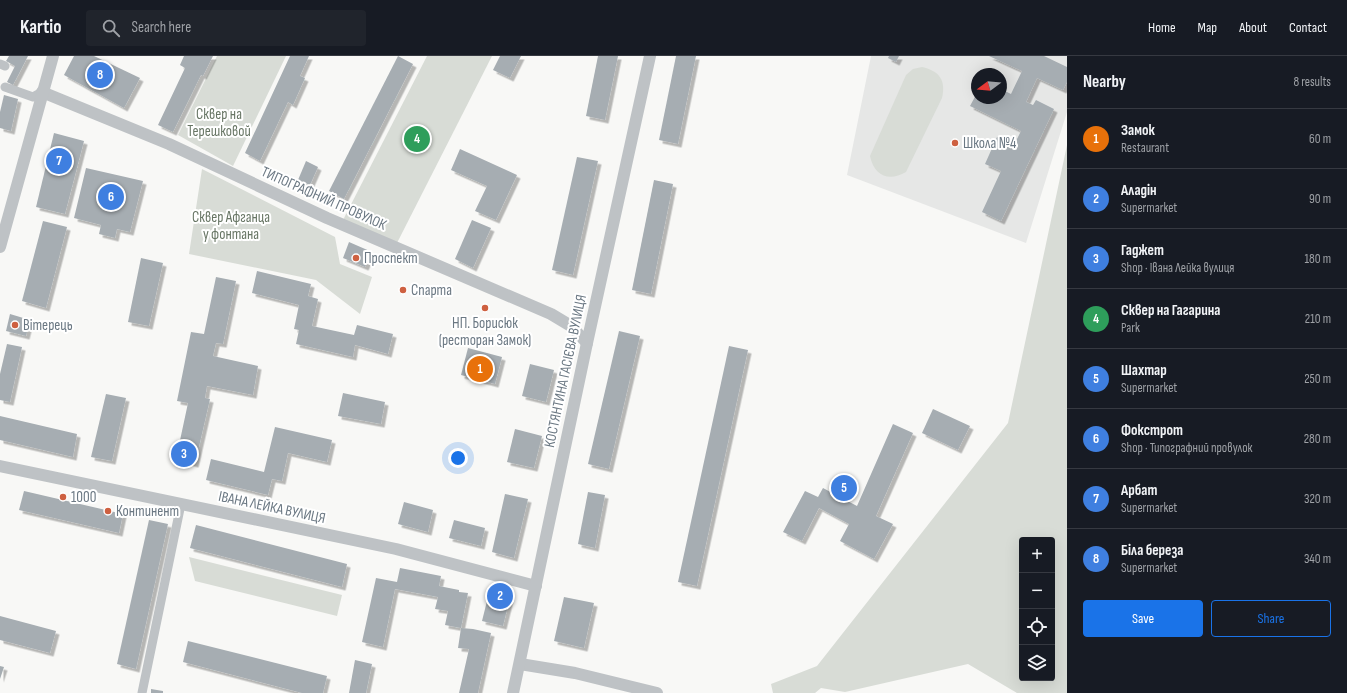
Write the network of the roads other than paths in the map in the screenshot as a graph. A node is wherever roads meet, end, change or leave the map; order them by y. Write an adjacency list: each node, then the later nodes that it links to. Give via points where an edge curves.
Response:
1 (52, 56): 4 (street)
2 (650, 56): 6 (street, КОСТЯНТИНА ГАСІЄВА ВУЛИЦЯ)
3 (5, 87): 4 (street, via 33,97)
4 (42, 92): 5 (street); 6 (street, ТИПОГРАФНИЙ ПРОВУЛОК, via 169,144 327,218 551,314 571,326)
5 (0, 247)
6 (587, 343): 9 (street, КОСТЯНТИНА ГАСІЄВА ВУЛИЦЯ)
7 (0, 466): 8 (street, ІВАНА ЛЕЙКА ВУЛИЦЯ)
8 (181, 504): 9 (street, ІВАНА ЛЕЙКА ВУЛИЦЯ, via 396,549); 11 (street)
9 (536, 586): 10 (street, КОСТЯНТИНА ГАСІЄВА ВУЛИЦЯ)
10 (520, 664): 12 (street, КОСТЯНТИНА ГАСІЄВА ВУЛИЦЯ); 13 (street)
11 (142, 693)
12 (513, 693)
13 (657, 693)

